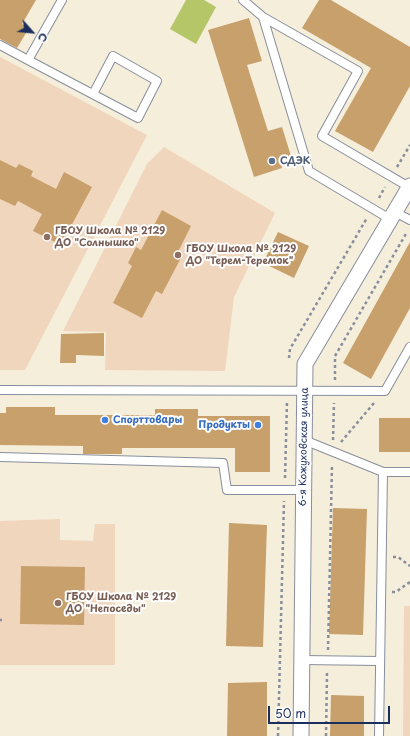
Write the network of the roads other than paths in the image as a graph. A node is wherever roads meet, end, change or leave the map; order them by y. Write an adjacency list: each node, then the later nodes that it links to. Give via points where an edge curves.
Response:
1 (62, 0): 5 (lane)
2 (243, 0): 3 (lane)
3 (264, 17): 7 (lane, via 358,71 322,136); 8 (lane, via 309,171)
4 (0, 44): 5 (lane)
5 (28, 60): 6 (lane)
6 (93, 94): 6 (lane, via 138,118 157,81 113,56)
7 (410, 187): 8 (street, 6-я Кожуховская улица)
8 (393, 215): 9 (lane); 11 (street, 6-я Кожуховская улица, via 305,364)
9 (410, 220)
10 (410, 347): 11 (lane, via 385,391)
11 (305, 389): 12 (lane); 13 (street, 6-я Кожуховская улица)
12 (0, 390)
13 (304, 440): 15 (lane); 17 (street, 6-я Кожуховская улица)
14 (0, 458): 17 (lane, via 223,463 226,490)
15 (383, 472): 16 (lane); 19 (lane)
16 (410, 472)
17 (304, 490): 18 (street, 6-я Кожуховская улица)
18 (302, 660): 19 (lane); 20 (street, 6-я Кожуховская улица)
19 (380, 661): 21 (lane)
20 (301, 736)
21 (379, 736)

